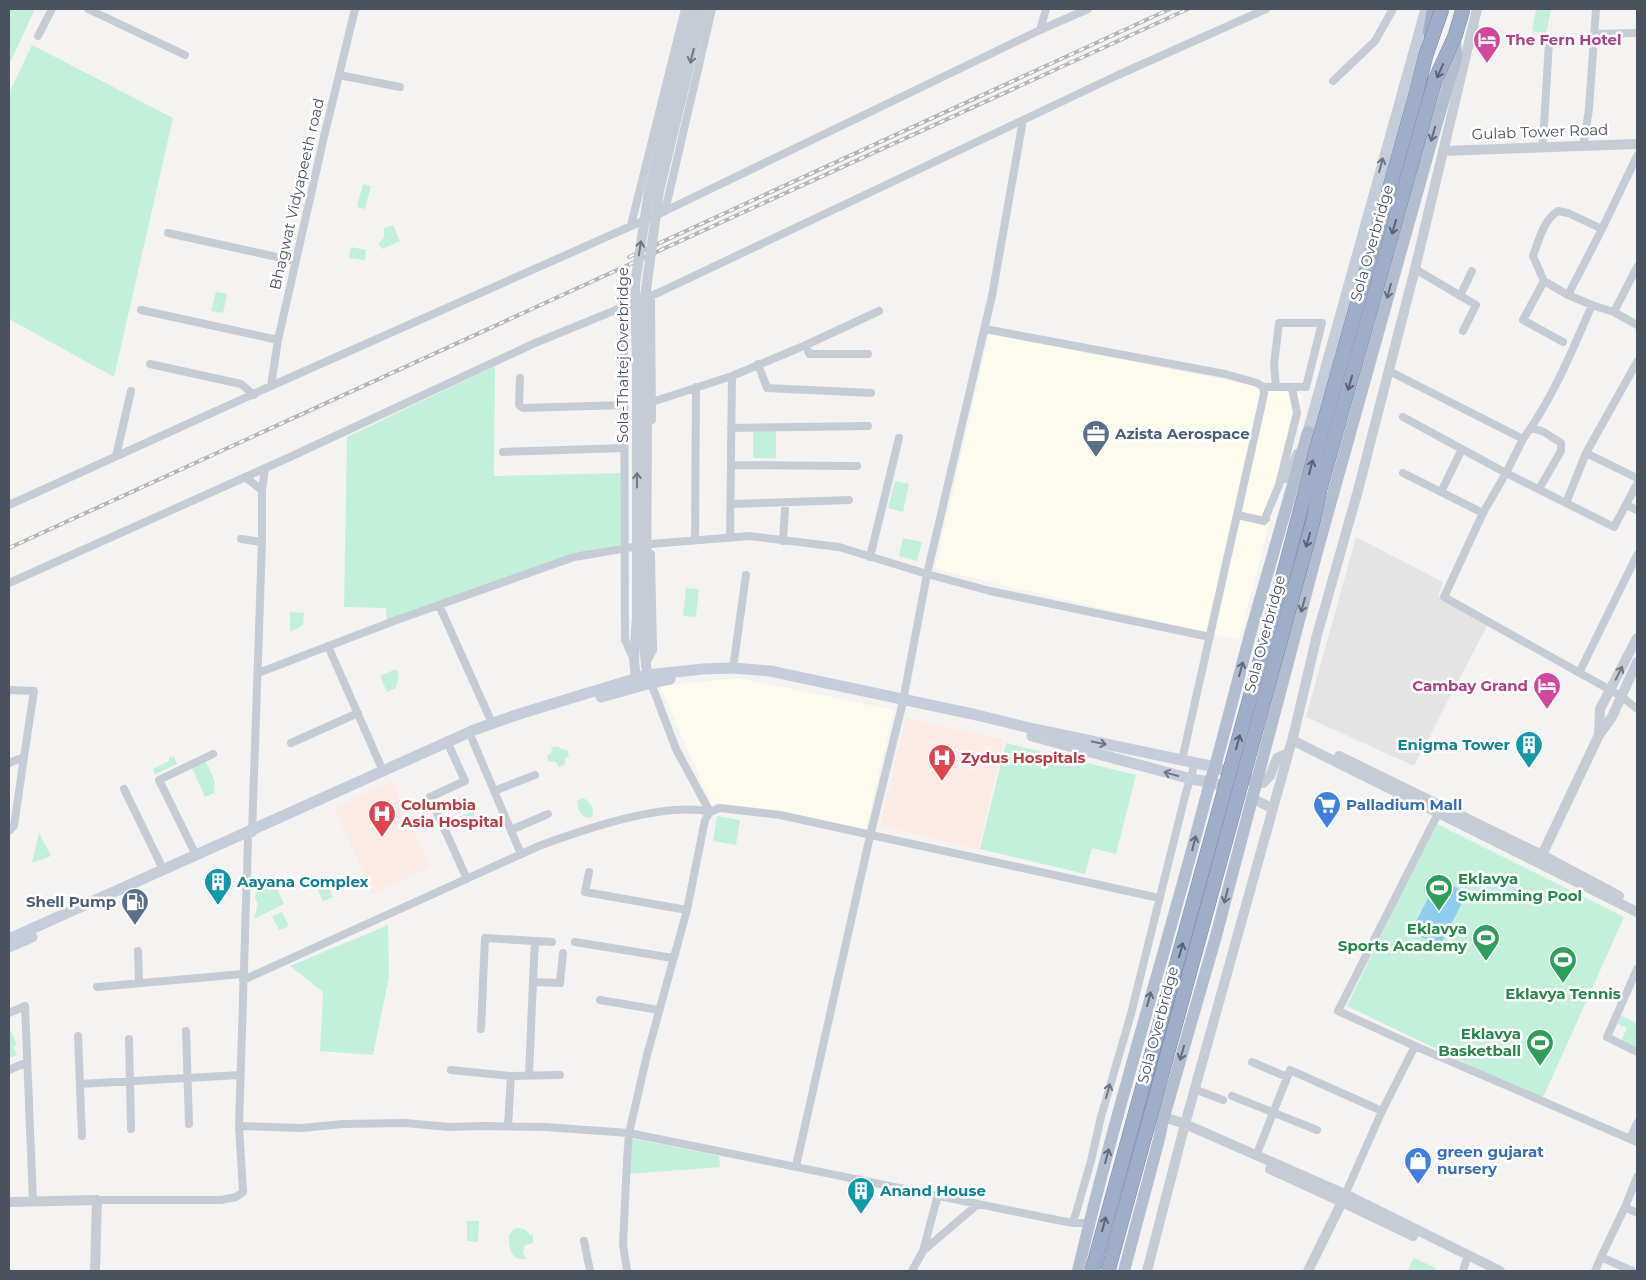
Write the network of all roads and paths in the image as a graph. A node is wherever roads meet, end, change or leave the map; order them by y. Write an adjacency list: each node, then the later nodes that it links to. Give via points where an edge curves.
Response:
1 (52, 9): 21 (street)
2 (88, 9): 24 (street)
3 (355, 9): 26 (street, Bhagwat Vidyapeeth road)
4 (685, 9): 37 (street)
5 (693, 9): 122 (street, Sola-Thaltej Overbridge, one-way to 5, bridge, via 635,284 649,191)
6 (703, 9): 122 (street, Sola-Thaltej Overbridge, one-way to 122, bridge, via 659,191 644,305 647,420)
7 (712, 9): 36 (street)
8 (1046, 9): 18 (street)
9 (1088, 9): 18 (street)
10 (1266, 9): 29 (street)
11 (1392, 9): 27 (street, via 1375,41)
12 (1426, 9): 80 (main road, one-way to 12)
13 (1434, 9): 25 (highway, bridge)
14 (1442, 9): 25 (highway, Sola Overbridge, bridge)
15 (1463, 9): 22 (highway, Sola Overbridge, bridge)
16 (1477, 9): 34 (street)
17 (1596, 9): 20 (street)
18 (1040, 30): 36 (street)
19 (1637, 33): 20 (street)
20 (1594, 34): 31 (street)
21 (38, 36)
22 (1454, 36): 157 (main road, one-way to 157, via 1456,58 1318,548); 252 (highway, Sola Overbridge, one-way to 252, bridge, via 1436,80 1328,460)
23 (1549, 42): 32 (street)
24 (185, 55)
25 (1426, 55): 251 (highway, Sola Overbridge, one-way to 25, bridge)
26 (339, 75): 28 (street); 40 (street, Bhagwat Vidyapeeth road)
27 (1333, 82)
28 (400, 87)
29 (1023, 120): 46 (street); 54 (street)
30 (1637, 139): 31 (street)
31 (1584, 141): 32 (street)
32 (1543, 142): 34 (street)
33 (1637, 144): 34 (street, Gulab Tower Road)
34 (1444, 148): 42 (street)
35 (1637, 156): 38 (street)
36 (665, 211): 37 (street)
37 (631, 225): 66 (street)
38 (1602, 229): 44 (street, via 1568,213 1555,213 1533,256); 45 (street)
39 (168, 233): 40 (street)
40 (295, 261): 56 (street, Bhagwat Vidyapeeth road)
41 (1637, 267): 52 (street)
42 (1415, 269): 47 (street); 63 (street)
43 (1472, 271): 47 (street)
44 (1544, 281): 45 (street); 57 (street, via 1520,319)
45 (1568, 294): 48 (street)
46 (651, 295): 49 (street); 74 (street)
47 (1460, 296): 55 (street, via 1476,305)
48 (1592, 305): 52 (street); 79 (street, via 1556,386)
49 (621, 307): 75 (street); 90 (street, via 535,343)
50 (141, 310): 56 (street)
51 (879, 311): 58 (street)
52 (1614, 312): 53 (street)
53 (1637, 325)
54 (985, 329): 67 (street, via 1225,374); 118 (street)
55 (1463, 331)
56 (278, 340): 66 (street, Bhagwat Vidyapeeth road)
57 (1563, 342)
58 (806, 345): 59 (street, via 809,354); 62 (street)
59 (868, 354)
60 (1637, 362): 86 (street)
61 (150, 364): 73 (street, via 240,384)
62 (758, 364): 64 (street); 72 (street, via 767,388)
63 (1389, 371): 82 (street); 142 (street)
64 (732, 376): 68 (street); 78 (street)
65 (520, 378): 75 (street, via 519,404 523,408)
66 (271, 386): 73 (street)
67 (1263, 386): 69 (street); 107 (street, via 1264,394)
68 (696, 387): 74 (street); 111 (street)
69 (1276, 387): 70 (street); 70 (street, via 1274,364 1279,323 1322,322 1306,387)
70 (1292, 388): 108 (street, via 1297,413 1279,485)
71 (131, 391): 87 (street)
72 (871, 393)
73 (254, 395): 87 (street)
74 (652, 402): 114 (street)
75 (624, 405): 83 (street)
76 (1403, 417): 84 (street)
77 (868, 426): 78 (street)
78 (731, 428): 88 (street)
79 (1532, 428): 82 (street); 96 (street, via 1561,443 1561,451)
80 (1308, 432): 108 (street); 152 (main road, one-way to 80)
81 (899, 438): 117 (street)
82 (1523, 439): 92 (street)
83 (624, 448): 85 (street); 115 (street)
84 (1462, 449): 92 (street); 98 (street)
85 (503, 452)
86 (1586, 453): 94 (street); 100 (street)
87 (116, 456): 102 (street)
88 (731, 465): 89 (street); 101 (street)
89 (857, 466)
90 (265, 468): 93 (street); 97 (street)
91 (1403, 473): 98 (street)
92 (1506, 473): 96 (street); 106 (street)
93 (244, 477): 97 (street); 120 (street)
94 (1637, 478)
95 (1637, 484): 103 (street)
96 (1539, 489): 100 (street)
97 (262, 490): 113 (street)
98 (1442, 492): 106 (street)
99 (849, 500): 101 (street)
100 (1566, 503): 103 (street, via 1614,527)
101 (731, 504): 109 (street)
102 (9, 505)
103 (1626, 505): 105 (street)
104 (785, 509): 112 (street)
105 (1637, 510)
106 (1484, 513): 131 (street, via 1444,597)
107 (1238, 515): 108 (street); 123 (street)
108 (1264, 521)
109 (730, 538): 111 (street); 112 (street, via 749,536)
110 (241, 539): 113 (street)
111 (695, 540): 114 (street)
112 (783, 540): 117 (street, via 839,547)
113 (262, 542): 130 (street)
114 (651, 544): 115 (street); 128 (street, via 653,650)
115 (624, 549): 121 (street, via 574,557); 126 (street, via 625,640)
116 (1637, 555): 131 (street)
117 (870, 556): 118 (street)
118 (926, 574): 123 (street, via 990,591); 137 (street)
119 (746, 575): 129 (street)
120 (9, 583)
121 (439, 605): 125 (street); 140 (street)
122 (641, 616): 126 (street); 128 (street)
123 (1210, 636): 149 (street)
124 (1637, 638): 135 (street, one-way to 124)
125 (328, 646): 130 (street); 139 (street)
126 (634, 660): 133 (street)
127 (1637, 662): 136 (street)
128 (646, 663): 132 (street)
129 (733, 668): 132 (main road, via 703,669); 137 (main road, via 770,671)
130 (258, 673): 167 (street)
131 (1579, 673): 135 (street)
132 (649, 679): 133 (main road); 137 (main road, via 737,675 769,678); 163 (street, via 676,749)
133 (636, 683): 140 (main road); 143 (main road)
134 (9, 690): 148 (street, via 34,692)
135 (1610, 690): 136 (street); 141 (street, via 1600,709)
136 (1621, 696): 138 (street); 141 (street, via 1612,717)
137 (902, 703): 149 (main road, one-way to 149); 155 (main road, one-way to 137); 168 (street)
138 (1637, 708)
139 (358, 713): 144 (street); 153 (street)
140 (492, 723): 153 (main road)
141 (1599, 734): 171 (street)
142 (1293, 736): 147 (street); 162 (street)
143 (472, 739): 145 (main road); 159 (street)
144 (291, 743)
145 (450, 748): 167 (main road); 174 (street, via 465,782 430,797)
146 (213, 754): 170 (street, via 159,780)
147 (1288, 754): 157 (street, via 1277,758 1270,776 1263,783); 161 (street)
148 (24, 757): 151 (street); 166 (street, via 14,826)
149 (1182, 760): 150 (main road)
150 (1195, 763): 152 (main road); 155 (street)
151 (9, 764)
152 (1215, 767): 156 (main road); 157 (main road)
153 (383, 771): 167 (main road)
154 (535, 775): 159 (street)
155 (1191, 779): 156 (main road); 175 (street)
156 (1210, 782): 160 (main road); 241 (main road, one-way to 156)
157 (1256, 782): 160 (main road)
158 (124, 789): 172 (street)
159 (494, 791): 165 (street)
160 (1251, 798): 161 (street); 218 (main road, one-way to 218, via 1216,936)
161 (1272, 808): 213 (street)
162 (1441, 809): 171 (street); 178 (street); 199 (street, via 1338,1011)
163 (710, 812): 168 (street, via 720,808 780,815); 169 (street, via 698,809 637,816 583,830); 177 (street, via 705,820)
164 (548, 814): 165 (street)
165 (511, 830): 169 (street)
166 (9, 831)
167 (251, 835): 170 (main road); 183 (main road); 188 (street)
168 (870, 836): 175 (street); 230 (street)
169 (522, 854): 174 (street)
170 (196, 855): 172 (main road)
171 (1542, 855): 176 (street)
172 (163, 869): 179 (main road)
173 (589, 872): 177 (street, via 585,892)
174 (467, 879): 188 (street)
175 (1159, 898): 240 (street, one-way to 175, via 1131,1014)
176 (1637, 905)
177 (687, 910): 186 (street)
178 (1637, 912)
179 (9, 938)
180 (535, 941): 181 (street); 189 (street); 195 (street, via 485,938)
181 (552, 942)
182 (575, 942): 186 (street)
183 (9, 947)
184 (138, 951): 190 (street)
185 (563, 953): 189 (street, via 560,983)
186 (673, 958): 193 (street)
187 (1637, 969): 200 (street, via 1607,1037)
188 (243, 977): 190 (street); 205 (street)
189 (533, 982): 208 (street)
190 (139, 983): 191 (street)
191 (97, 987)
192 (600, 1000): 193 (street)
193 (659, 1010): 226 (street)
194 (9, 1013): 201 (street, via 25,1006)
195 (481, 1029)
196 (186, 1031): 209 (street)
197 (78, 1036): 212 (street)
198 (129, 1039): 211 (street)
199 (1415, 1046): 216 (street); 228 (street)
200 (1637, 1052)
201 (27, 1062): 203 (street); 236 (street)
202 (1252, 1062): 210 (street)
203 (9, 1070)
204 (451, 1070): 207 (street)
205 (240, 1075): 209 (street); 221 (street)
206 (560, 1075): 208 (street)
207 (511, 1076): 208 (street); 222 (street)
208 (528, 1076)
209 (188, 1078): 211 (street); 220 (street)
210 (1287, 1078): 216 (street, via 1290,1070); 217 (street)
211 (130, 1081): 212 (street); 224 (street)
212 (80, 1084): 227 (street)
213 (1194, 1089): 215 (street); 223 (street)
214 (1232, 1096): 217 (street)
215 (1223, 1100)
216 (1382, 1111): 233 (street)
217 (1274, 1112): 225 (street); 229 (street)
218 (1163, 1120): 223 (street); 253 (main road)
219 (1637, 1123): 228 (street)
220 (189, 1124)
221 (239, 1126): 222 (street, via 302,1128 405,1123 449,1127); 234 (street, via 243,1192 236,1197 221,1200)
222 (508, 1126): 226 (street)
223 (1184, 1127): 229 (street); 233 (street); 254 (street)
224 (131, 1129)
225 (1317, 1130)
226 (630, 1133): 230 (street); 248 (street, via 623,1244)
227 (82, 1136)
228 (1634, 1140)
229 (1256, 1156): 233 (street)
230 (796, 1166): 232 (street)
231 (1637, 1177): 238 (street)
232 (938, 1195): 237 (street); 243 (street)
233 (1344, 1198): 245 (street); 255 (street); 257 (street)
234 (97, 1200): 236 (street); 246 (street)
235 (9, 1202): 236 (street)
236 (32, 1202)
237 (978, 1204): 240 (street); 243 (street)
238 (1625, 1207): 239 (street); 244 (street)
239 (1637, 1213)
240 (1073, 1223): 241 (street)
241 (1089, 1223): 250 (main road)
242 (584, 1241): 247 (street)
243 (923, 1252): 249 (street)
244 (1601, 1257): 258 (street); 259 (street)
245 (1464, 1266): 256 (street)
246 (95, 1271)
247 (590, 1271)
248 (627, 1271)
249 (912, 1271)
250 (1078, 1271)
251 (1092, 1271)
252 (1108, 1271)
253 (1124, 1271)
254 (1146, 1271)
255 (1308, 1271)
256 (1486, 1271)
257 (1500, 1271)
258 (1595, 1271)
259 (1632, 1271)

